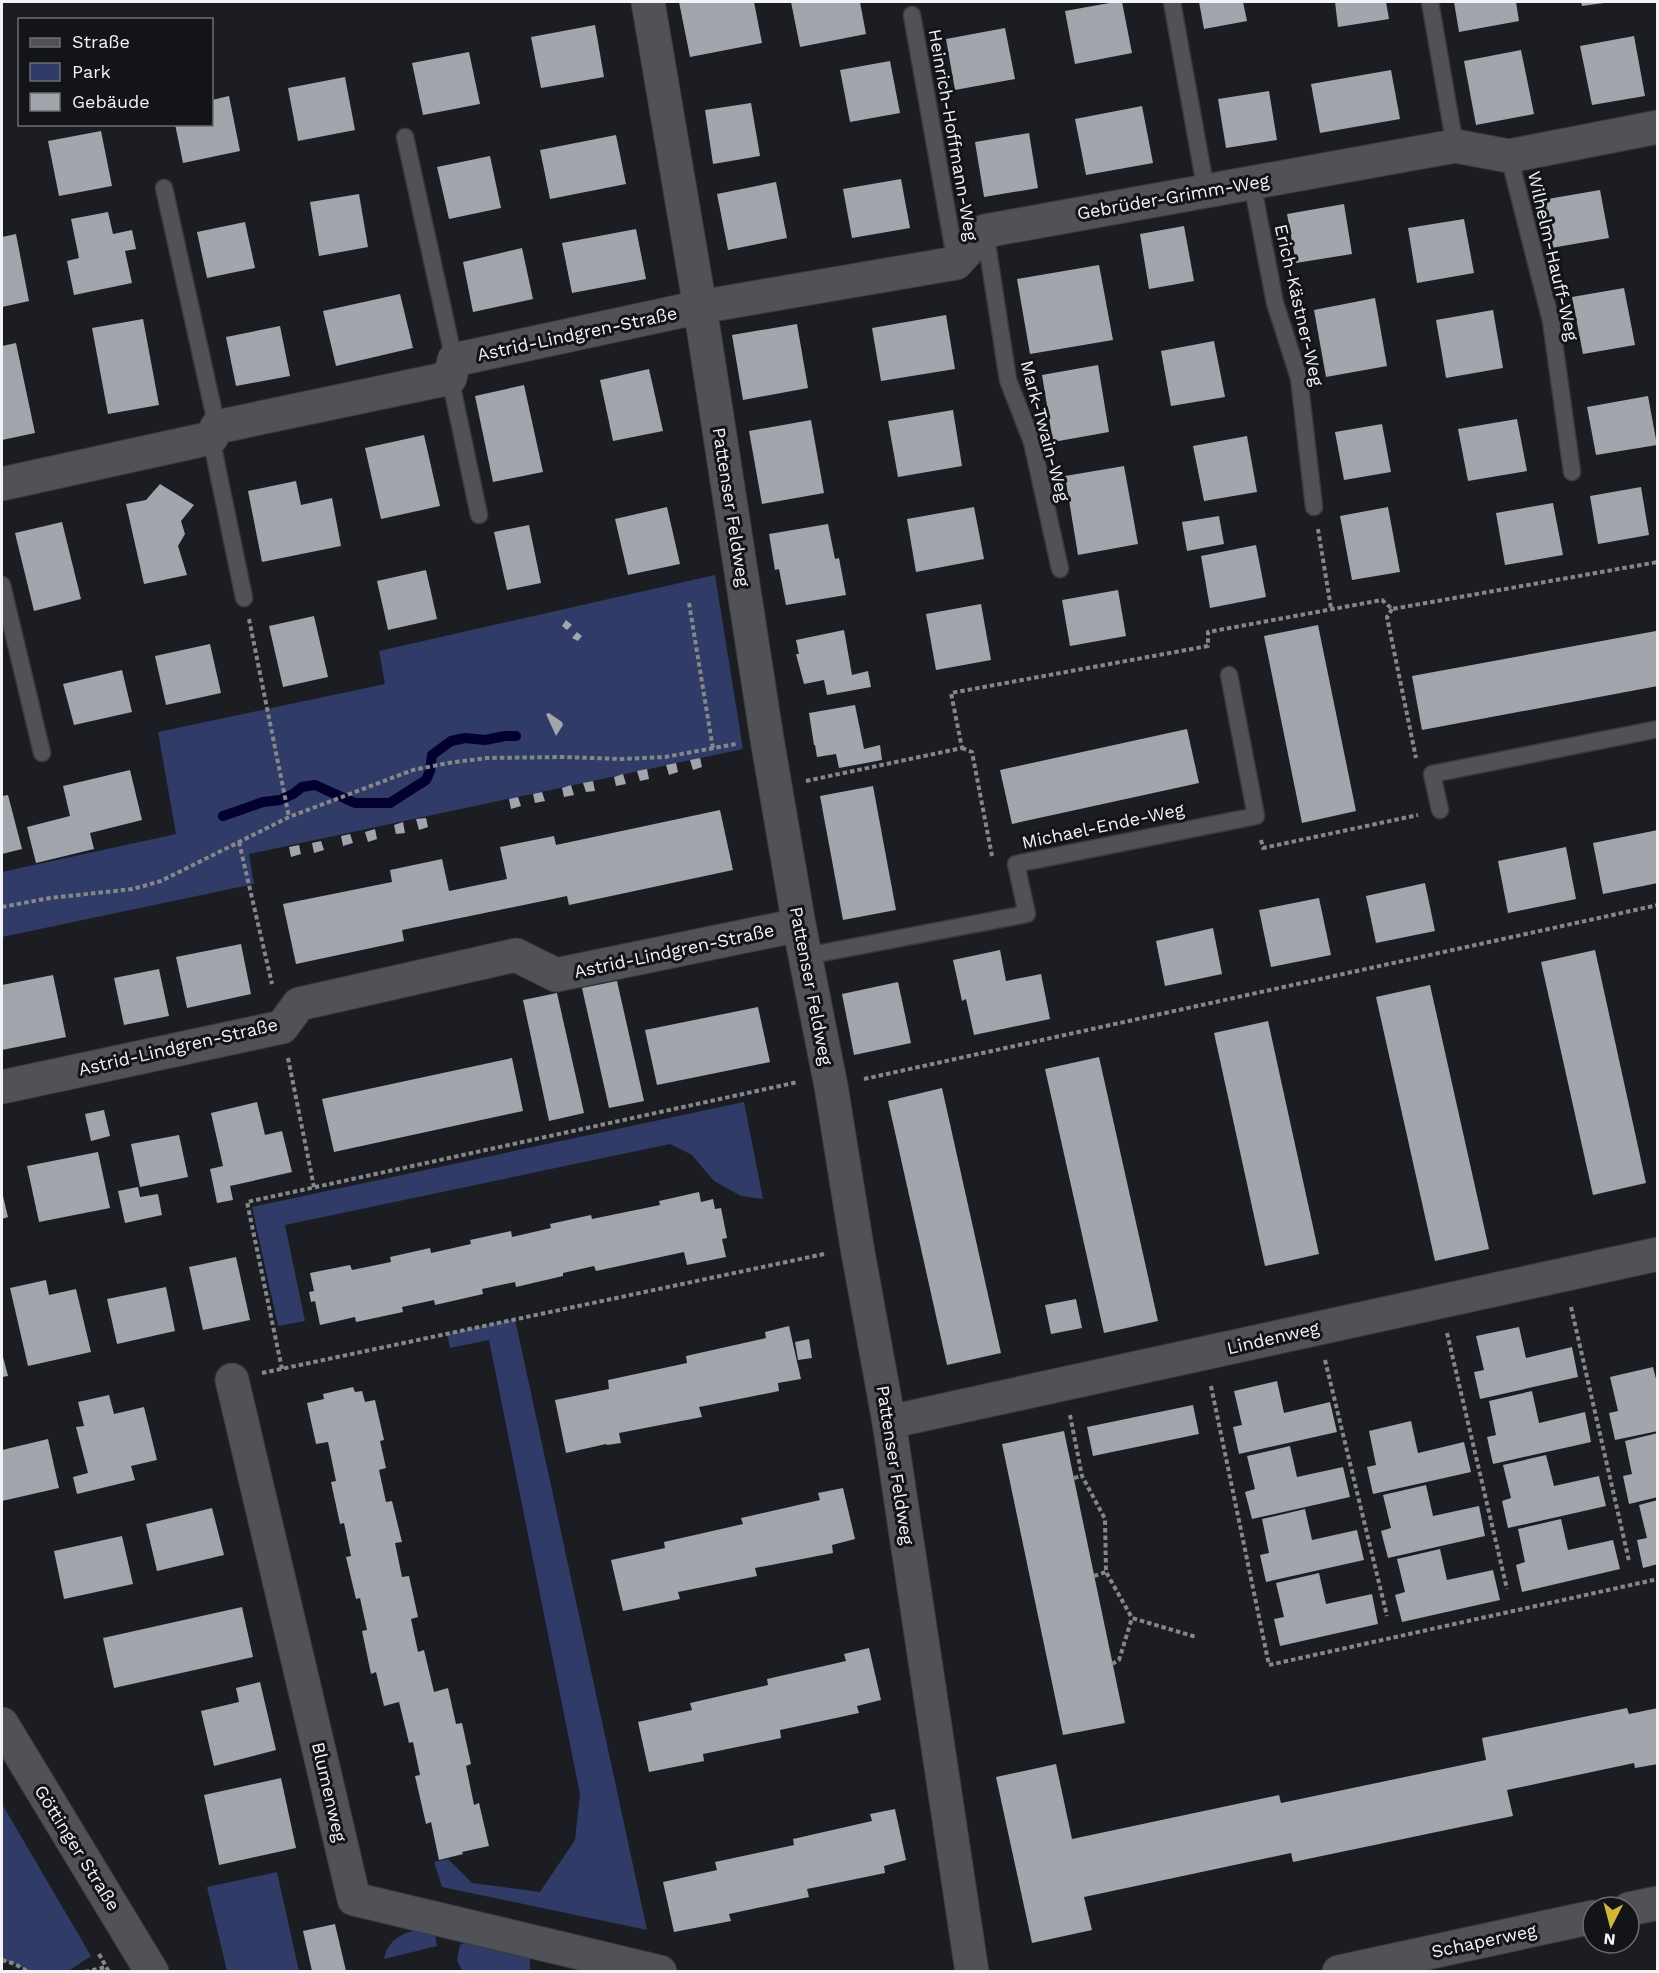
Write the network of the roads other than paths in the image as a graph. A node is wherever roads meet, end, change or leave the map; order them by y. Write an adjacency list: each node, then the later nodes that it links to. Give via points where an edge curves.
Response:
1 (648, 2): 14 (street, Pattenser Feldweg)
2 (1172, 2): 11 (lane)
3 (1430, 2): 7 (lane)
4 (912, 15): 13 (lane, Heinrich-Hoffmann-Weg)
5 (1658, 127): 8 (street, Gebrüder-Grimm-Weg)
6 (405, 137): 15 (lane, Astrid-Lindgren-Straße)
7 (1455, 146): 8 (street, Gebrüder-Grimm-Weg); 9 (street, Gebrüder-Grimm-Weg)
8 (1509, 156): 17 (lane, Wilhelm-Hauff-Weg, via 1551,321)
9 (1252, 183): 11 (street, Gebrüder-Grimm-Weg); 19 (lane, Erich-Kästner-Weg, via 1275,303 1299,378)
10 (164, 188): 16 (lane)
11 (1206, 191): 12 (street, Gebrüder-Grimm-Weg)
12 (986, 231): 13 (street); 21 (lane, Mark-Twain-Weg, via 1008,380 1032,441)
13 (956, 263): 14 (street)
14 (700, 307): 15 (street, Astrid-Lindgren-Straße); 28 (street, Pattenser Feldweg)
15 (452, 369): 16 (street, Astrid-Lindgren-Straße); 20 (lane, Astrid-Lindgren-Straße)
16 (214, 433): 18 (street, Astrid-Lindgren-Straße); 23 (lane)
17 (1572, 472)
18 (2, 484)
19 (1314, 507)
20 (479, 515)
21 (1060, 569)
22 (2, 585): 26 (lane)
23 (244, 598)
24 (1229, 675): 29 (lane, Michael-Ende-Weg, via 1256,816 1016,864 1027,914)
25 (1658, 729): 27 (lane, via 1432,774)
26 (42, 753)
27 (1440, 810)
28 (799, 925): 29 (street, Pattenser Feldweg); 30 (street, Astrid-Lindgren-Straße, via 555,975 516,955 299,1004 282,1027)
29 (806, 956): 33 (street, Pattenser Feldweg)
30 (2, 1087)
31 (1658, 1254): 33 (street, Lindenweg)
32 (232, 1380): 40 (street, Blumenweg, via 354,1899)
33 (890, 1422): 41 (street, Pattenser Feldweg)
34 (2, 1724): 39 (street, Göttinger Straße)
35 (1658, 1903): 36 (street)
36 (1641, 1907)
37 (1581, 1920): 38 (street, Schaperweg)
38 (1420, 1963): 42 (street, Schaperweg)
39 (152, 1971)
40 (660, 1971)
41 (972, 1971)
42 (1339, 1971)

